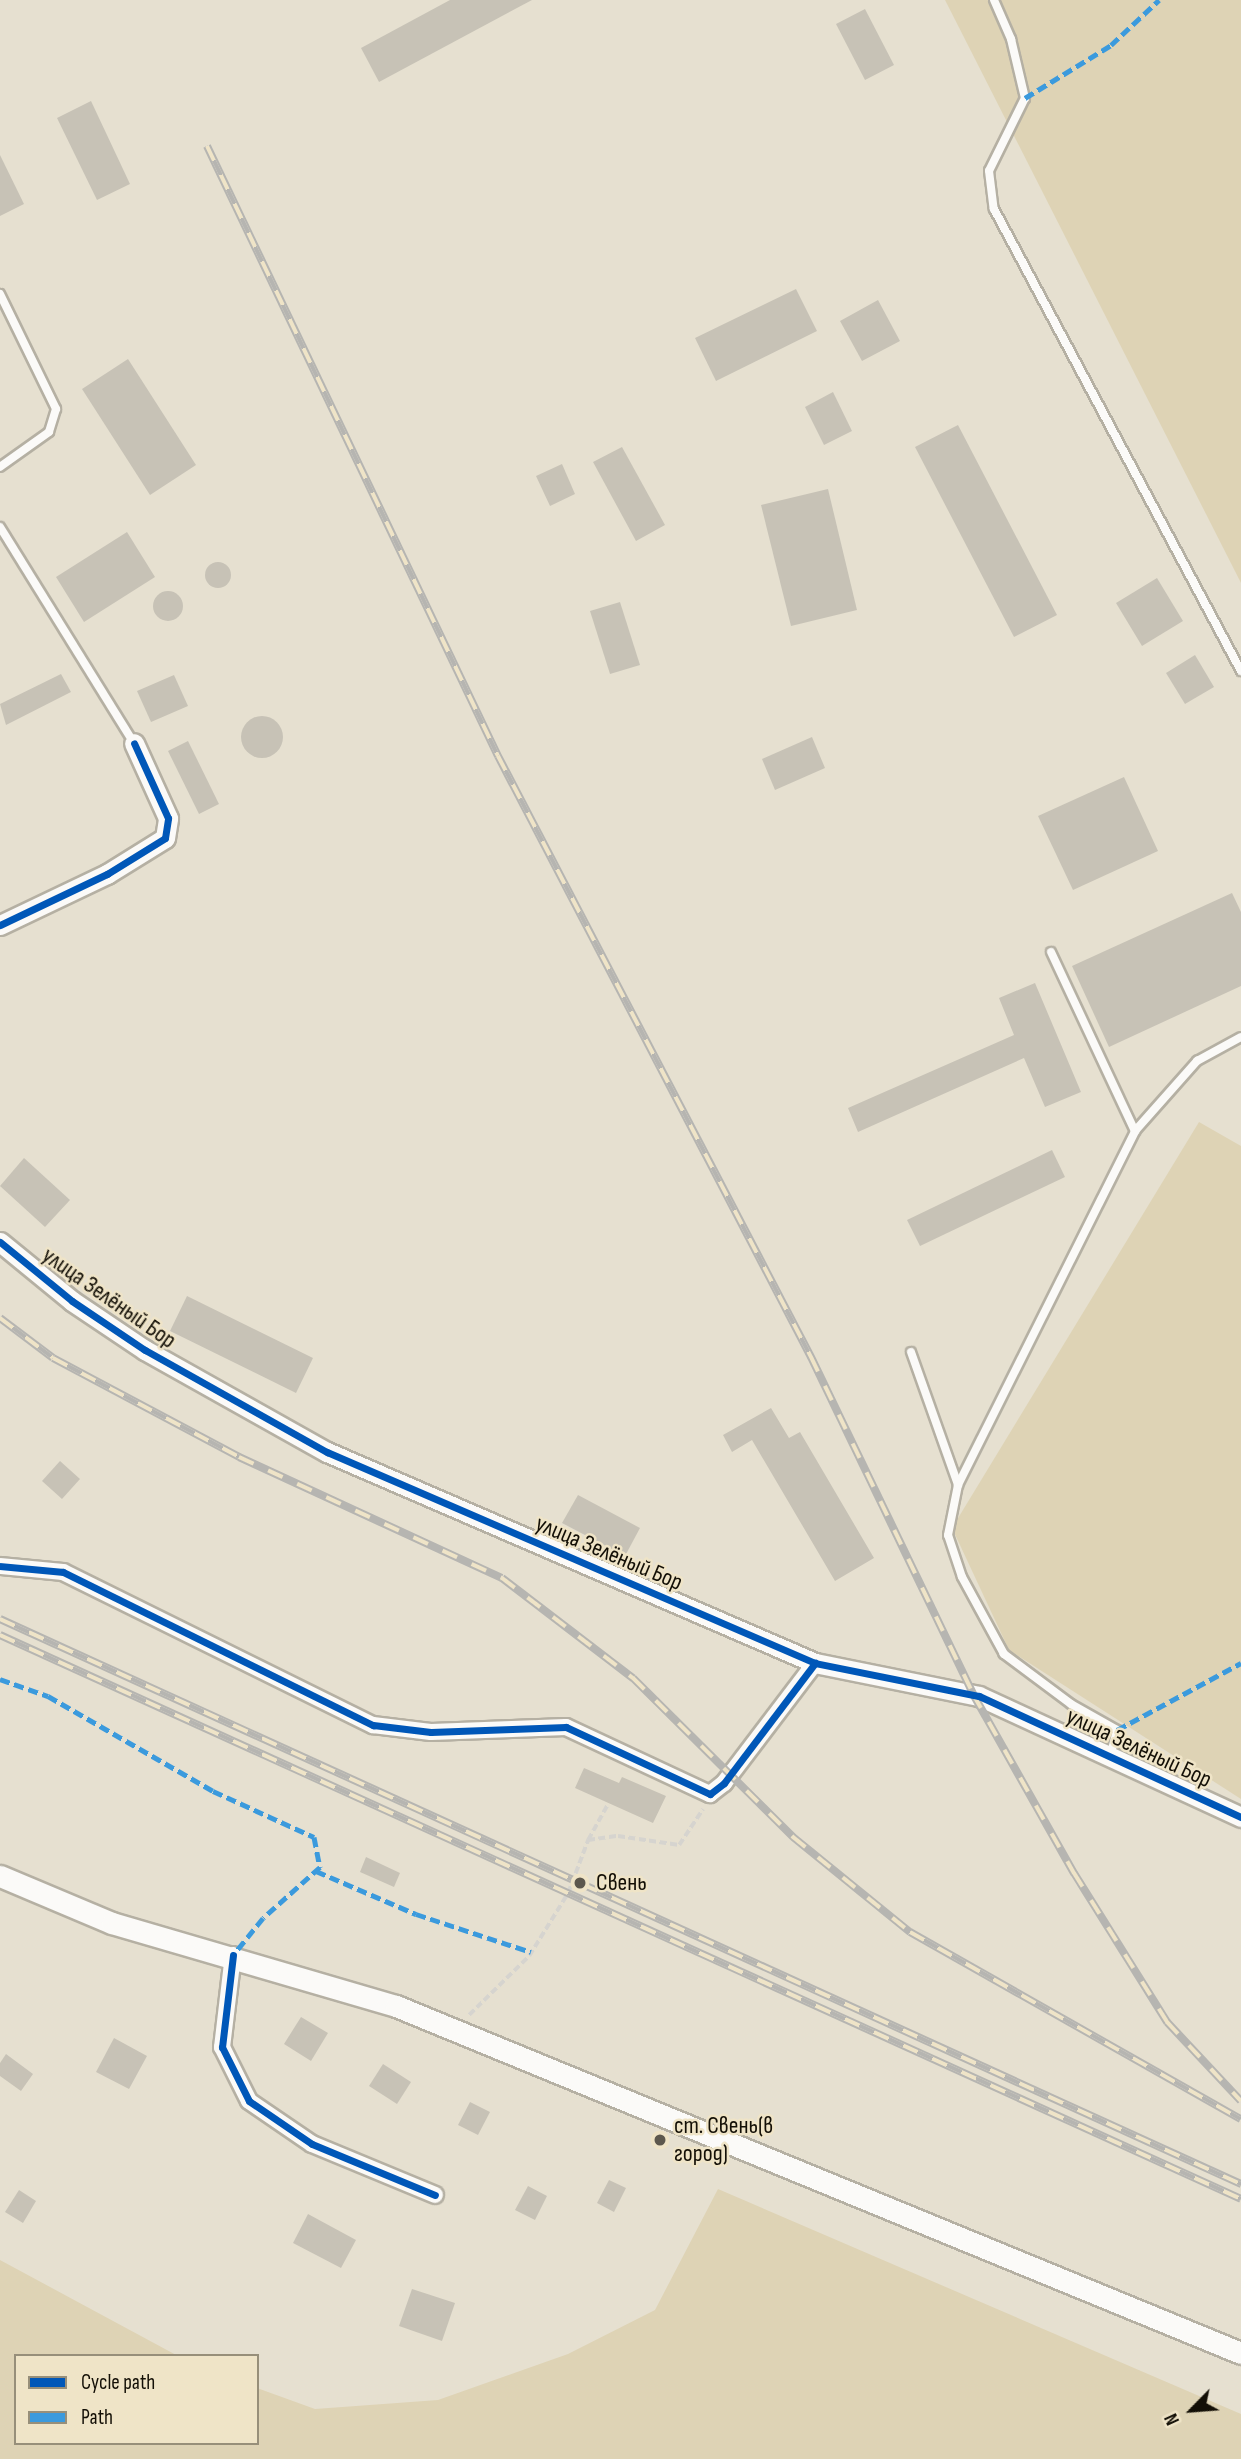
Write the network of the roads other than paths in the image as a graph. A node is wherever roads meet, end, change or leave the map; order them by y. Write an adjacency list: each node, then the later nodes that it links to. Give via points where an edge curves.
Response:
1 (994, 0): 5 (lane, via 1011,38 1025,97 989,171 994,209)
2 (0, 294): 3 (lane, via 57,410 50,432)
3 (0, 467)
4 (0, 527): 6 (lane)
5 (1241, 671)
6 (134, 743): 7 (street, via 168,818 165,838 107,874)
7 (0, 925)
8 (1051, 952): 10 (lane)
9 (1241, 1037): 10 (lane, via 1197,1061)
10 (1135, 1131): 13 (lane)
11 (0, 1242): 15 (street, улица Зелёный Бор, via 72,1301 145,1350 327,1452)
12 (911, 1352): 13 (lane)
13 (958, 1485): 16 (lane, via 948,1535 962,1577 1004,1654 1071,1704 1117,1730)
14 (0, 1566): 15 (street, via 63,1572 373,1725 431,1732 566,1727 645,1760 703,1793 717,1791)
15 (815, 1663): 16 (street, улица Зелёный Бор, via 974,1694)
16 (1111, 1753): 17 (street, улица Зелёный Бор)
17 (1241, 1817)
18 (0, 1876): 19 (main road, via 112,1923)
19 (233, 1955): 20 (street, via 222,2048 249,2101 312,2144); 21 (main road, via 396,2006)
20 (435, 2195)
21 (1241, 2353)

